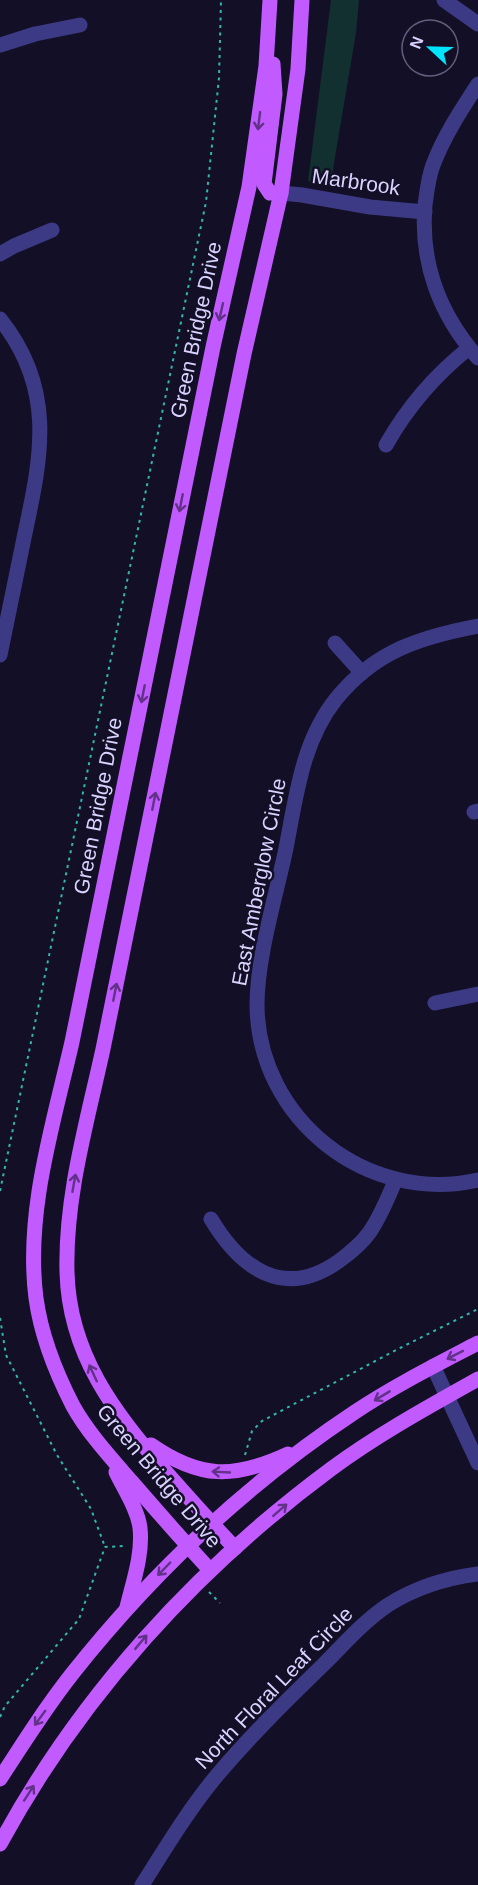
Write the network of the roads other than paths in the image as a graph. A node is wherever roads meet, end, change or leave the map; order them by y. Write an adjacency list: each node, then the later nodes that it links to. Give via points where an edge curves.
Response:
1 (270, 0): 8 (main road, via 275,94 264,184 270,193); 30 (main road, Green Bridge Drive, one-way to 30, via 266,66 249,188 213,347 37,1212 34,1275 42,1326 74,1407)
2 (302, 0): 8 (main road, Green Bridge Drive, via 298,69)
3 (444, 0): 4 (street)
4 (478, 24)
5 (80, 25): 6 (street)
6 (0, 45)
7 (478, 84): 9 (street, via 439,149 427,188)
8 (281, 193): 9 (street, Marbrook); 28 (main road, Green Bridge Drive, one-way to 8, via 102,1391 73,1318 67,1274 69,1215 244,354)
9 (425, 212): 13 (street, via 426,248 435,288 450,322)
10 (52, 230): 11 (street)
11 (0, 254)
12 (0, 319): 17 (street, via 28,370 37,399 41,437 38,472)
13 (474, 353): 14 (street, via 435,378)
14 (386, 445)
15 (478, 626): 18 (street, East Amberglow Circle, via 418,640 384,656)
16 (335, 643): 18 (street)
17 (0, 655)
18 (362, 673): 21 (street, East Amberglow Circle, via 325,715 304,762 261,966 258,1022 266,1059 281,1095 304,1125 349,1160)
19 (478, 994): 20 (street)
20 (435, 1002)
21 (396, 1179): 22 (street, East Amberglow Circle, via 447,1185); 23 (street, via 369,1233 352,1252 308,1278 292,1280 254,1268 238,1256)
22 (478, 1180)
23 (211, 1219)
24 (478, 1343): 25 (main road, one-way to 25)
25 (433, 1366): 27 (street); 29 (main road, one-way to 29, via 355,1412)
26 (478, 1379): 27 (main road)
27 (447, 1396): 31 (street); 34 (main road, one-way to 27, via 333,1468)
28 (130, 1431): 29 (main road, one-way to 28, via 260,1467 232,1472 202,1471 172,1460); 32 (main road, Green Bridge Drive)
29 (315, 1441): 32 (main road)
30 (105, 1451): 33 (main road, Green Bridge Drive); 37 (main road, via 140,1527 139,1556)
31 (478, 1463)
32 (212, 1524): 33 (main road); 34 (main road, Green Bridge Drive)
33 (188, 1546): 35 (main road, Green Bridge Drive); 37 (main road, one-way to 37)
34 (236, 1548): 35 (main road)
35 (210, 1570): 39 (main road, one-way to 35, via 54,1755 98,1694)
36 (478, 1574): 40 (street, North Floral Leaf Circle, via 436,1582 387,1606 372,1618 282,1705 214,1780)
37 (126, 1610): 38 (main road, one-way to 38, via 72,1674)
38 (0, 1779)
39 (0, 1844)
40 (142, 1885)

